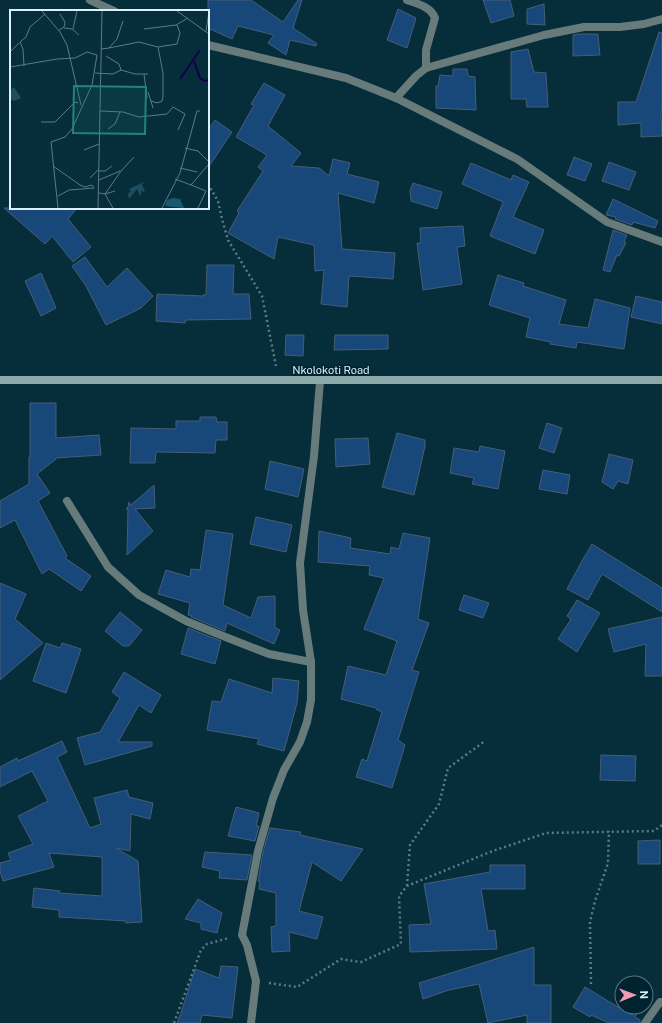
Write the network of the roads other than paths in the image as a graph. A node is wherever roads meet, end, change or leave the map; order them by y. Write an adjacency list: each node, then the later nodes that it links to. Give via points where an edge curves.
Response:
1 (90, 0): 3 (street)
2 (407, 0): 6 (street, via 428,9 435,18 426,50)
3 (112, 10)
4 (662, 19): 6 (street, via 620,27 584,27 544,35)
5 (209, 45): 7 (street, via 346,78)
6 (426, 68): 7 (street)
7 (396, 98): 8 (street, via 517,159 607,222)
8 (662, 242)
9 (0, 380): 11 (main road, Nkolokoti Road)
10 (662, 380): 11 (main road, Nkolokoti Road)
11 (320, 381): 13 (street, via 314,456 300,563 303,610)
12 (67, 501): 13 (street, via 108,567 139,595 186,621 269,654)
13 (311, 662): 15 (street, via 311,700 307,722 273,798 258,851 242,935 256,981)
14 (662, 1002): 16 (street)
15 (251, 1023)
16 (645, 1023)

